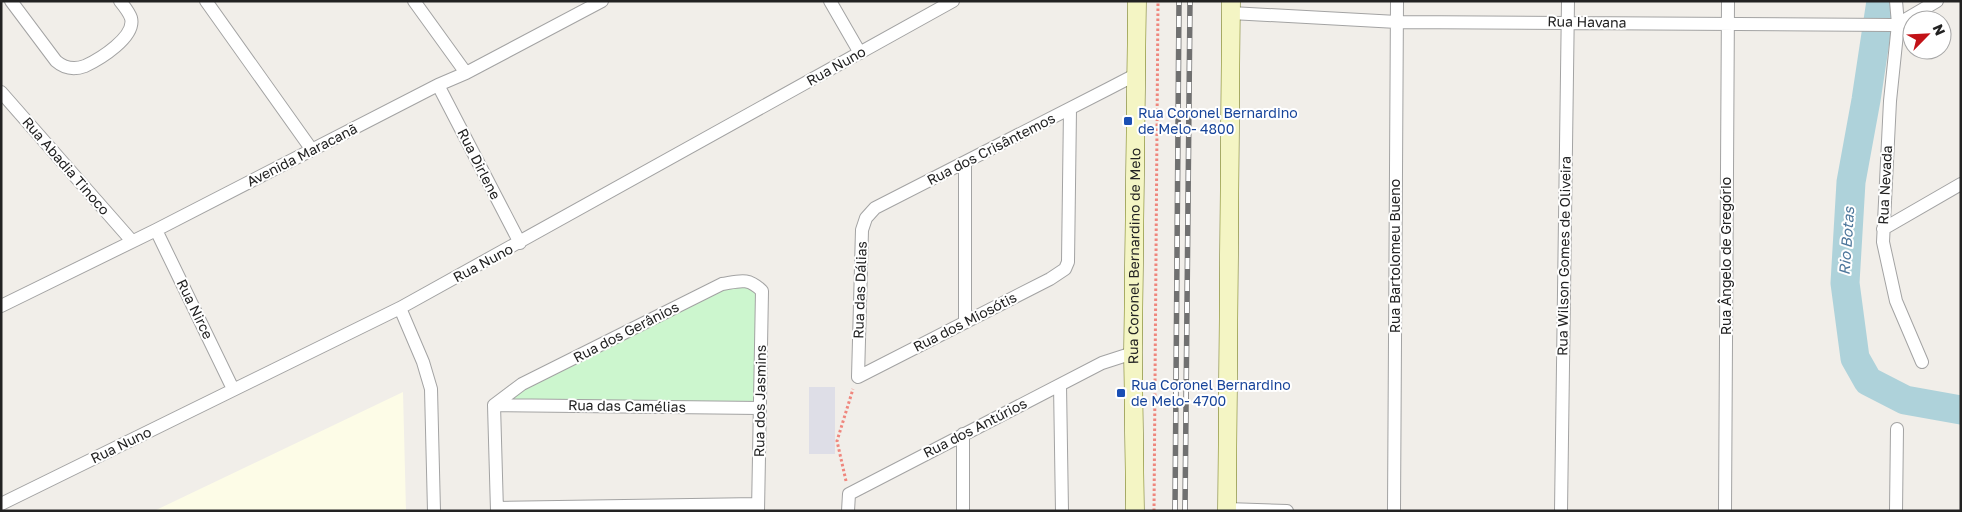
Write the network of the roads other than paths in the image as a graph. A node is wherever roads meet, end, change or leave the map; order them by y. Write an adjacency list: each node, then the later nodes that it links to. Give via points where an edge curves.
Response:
1 (11, 1): 2 (street, via 56,61 63,67 74,68 84,66 125,40 131,19)
2 (120, 1)
3 (206, 1): 25 (street)
4 (414, 1): 20 (street)
5 (602, 1): 20 (street, Avenida Maracanã)
6 (830, 1): 19 (street)
7 (953, 1): 19 (street, Rua Nuno)
8 (1137, 1): 21 (main road, Rua Coronel Bernardino de Melo)
9 (1398, 1): 15 (street, Rua Bartolomeu Bueno)
10 (1568, 1): 16 (street, Rua Wilson Gomes de Oliveira)
11 (1728, 1): 17 (street, Rua Ângelo de Gregório)
12 (1896, 1): 18 (street, Rua Nevada)
13 (1937, 1): 18 (street, Rua Havana)
14 (1231, 7): 15 (street, Rua Havana); 49 (main road)
15 (1397, 22): 16 (street, Rua Havana); 56 (street, Rua Bartolomeu Bueno)
16 (1567, 22): 17 (street, Rua Havana); 57 (street, Rua Wilson Gomes de Oliveira)
17 (1728, 24): 18 (street, Rua Havana); 58 (street, Rua Ângelo de Gregório)
18 (1895, 24): 29 (street, Rua Nevada)
19 (860, 53): 32 (street, Rua Nuno)
20 (466, 73): 22 (street, Avenida Maracanã)
21 (1135, 75): 24 (street, Rua dos Crisântemos); 37 (main road, Rua Coronel Bernardino de Melo)
22 (438, 85): 25 (street, Avenida Maracanã); 32 (street, Rua Dirlene)
23 (1, 92): 31 (street, Rua Abadia Tinoco)
24 (1070, 109): 26 (street, Rua dos Crisântemos); 36 (street, Rua dos Miosótis, via 1068,262 1050,279)
25 (312, 150): 30 (street, Avenida Maracanã)
26 (965, 162): 28 (street, Rua dos Crisântemos); 36 (street)
27 (1961, 184): 29 (street)
28 (875, 208): 39 (street, Rua das Dálias, via 866,218 862,230)
29 (1883, 229): 38 (street, Rua Nevada, via 1888,273 1896,301)
30 (156, 230): 31 (street, Avenida Maracanã); 41 (street, Rua Nirce)
31 (131, 240): 34 (street, Avenida Maracanã)
32 (520, 243): 35 (street, Rua Nuno)
33 (762, 291): 42 (street, Rua dos Gerânios, via 753,282 741,280 722,284 522,384); 43 (street, Rua dos Jasmins)
34 (1, 306)
35 (400, 308): 41 (street, Rua Nuno); 50 (street, via 431,389)
36 (965, 321): 39 (street, Rua dos Miosótis)
37 (1133, 353): 40 (street, Rua dos Antúrios, via 1102,363); 54 (main road, Rua Coronel Bernardino de Melo)
38 (1922, 362)
39 (858, 377)
40 (1060, 385): 45 (street, Rua dos Antúrios); 53 (street)
41 (233, 389): 46 (street, Rua Nuno)
42 (494, 405): 43 (street, Rua das Camélias); 48 (street)
43 (760, 408): 47 (street, Rua dos Jasmins)
44 (1897, 429): 59 (street)
45 (963, 434): 51 (street, Rua dos Antúrios, via 849,494); 52 (street)
46 (1, 504)
47 (758, 507): 48 (street)
48 (497, 509)
49 (1227, 510): 55 (street)
50 (434, 511)
51 (848, 511)
52 (963, 511)
53 (1062, 511)
54 (1135, 511)
55 (1287, 511)
56 (1394, 511)
57 (1561, 511)
58 (1725, 511)
59 (1896, 511)

